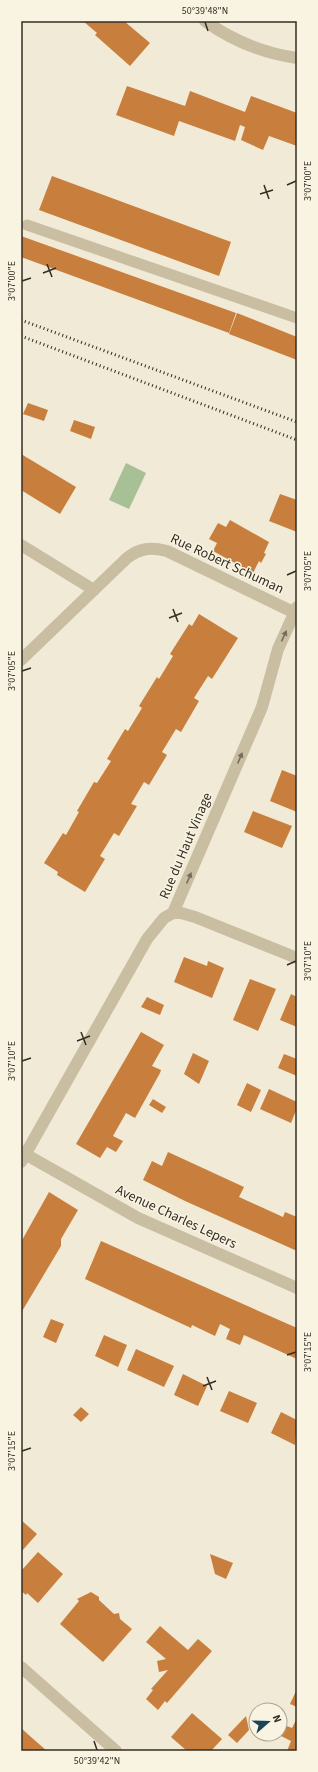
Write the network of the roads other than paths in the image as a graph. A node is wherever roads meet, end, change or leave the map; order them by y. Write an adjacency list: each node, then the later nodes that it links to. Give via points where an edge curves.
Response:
1 (205, 21): 2 (street, via 254,48)
2 (297, 58)
3 (28, 225): 4 (lane)
4 (297, 318)
5 (21, 545): 6 (street)
6 (94, 590): 7 (street, Rue Robert Schuman, via 136,552 156,548); 8 (street, Rue Robert Schuman)
7 (296, 610): 9 (street, Rue du Haut Vinage, one-way to 7, via 262,707 278,649)
8 (21, 660)
9 (173, 913): 10 (street, via 195,917); 11 (street, Rue du Haut Vinage, via 164,918 147,939)
10 (297, 958)
11 (23, 1158): 12 (street, Avenue Charles Lepers, via 138,1218)
12 (297, 1288)
13 (21, 1667): 14 (street)
14 (116, 1751)

